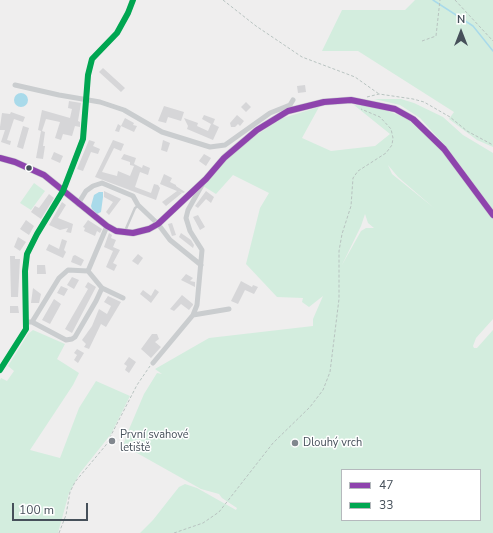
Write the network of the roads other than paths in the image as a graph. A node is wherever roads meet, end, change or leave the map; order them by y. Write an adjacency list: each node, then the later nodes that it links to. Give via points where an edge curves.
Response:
1 (133, 0): 3 (street, via 117,33 92,59)
2 (15, 85): 3 (street)
3 (86, 99): 5 (street, via 124,110 162,132 210,147); 9 (street, via 83,139)
4 (293, 100): 5 (street, via 290,105 270,113)
5 (225, 144): 6 (street)
6 (232, 152): 8 (street); 12 (street, via 257,130 288,111 324,102 351,100 383,105 413,119 444,149)
7 (0, 158): 9 (street, via 44,175)
8 (206, 179): 13 (street); 16 (street, via 186,218 190,231 202,250)
9 (64, 192): 10 (street); 22 (street, via 27,254 25,271)
10 (78, 204): 11 (street, via 86,191 102,183 133,196); 14 (street)
11 (138, 205): 13 (street); 15 (lane)
12 (493, 214)
13 (158, 224): 15 (street, via 133,233); 16 (street, via 170,240)
14 (107, 226): 15 (street); 17 (street)
15 (125, 232)
16 (201, 265): 21 (street, via 197,305)
17 (88, 271): 18 (street); 22 (street, via 68,270 63,273)
18 (102, 288): 19 (street); 22 (street, via 72,340 66,340)
19 (123, 298)
20 (229, 309): 21 (street)
21 (192, 315): 23 (street)
22 (29, 322): 24 (street)
23 (153, 363)
24 (0, 370)

